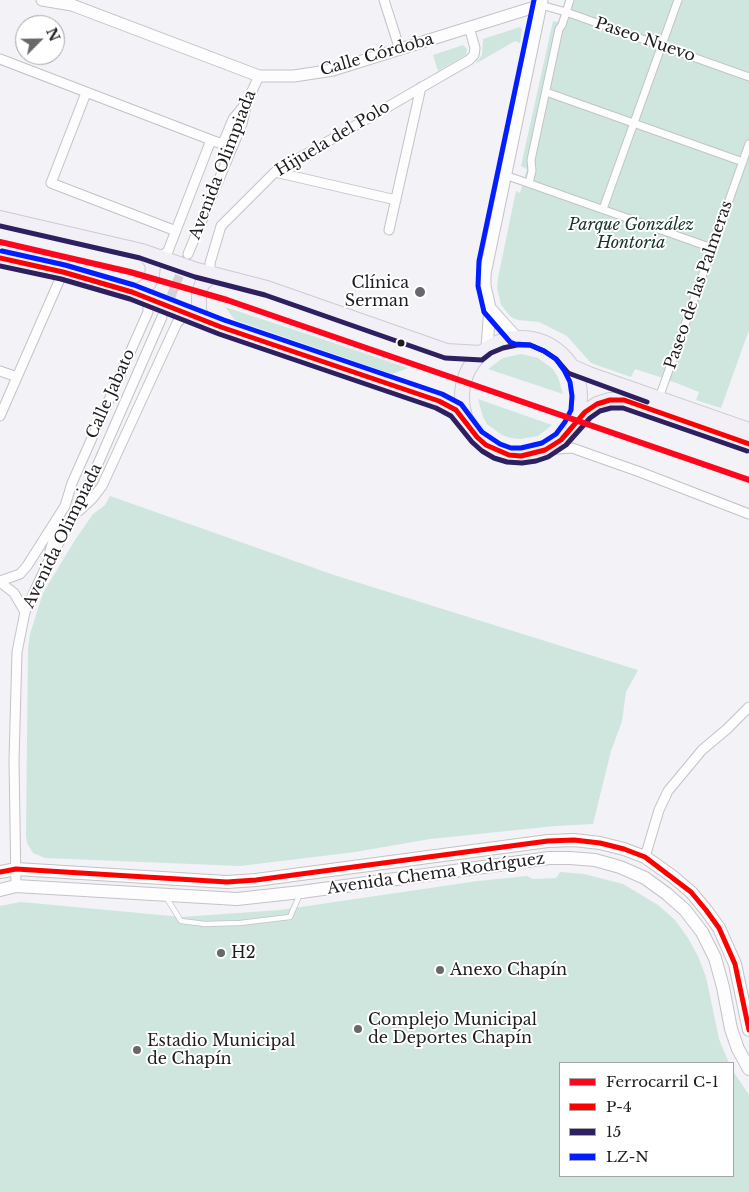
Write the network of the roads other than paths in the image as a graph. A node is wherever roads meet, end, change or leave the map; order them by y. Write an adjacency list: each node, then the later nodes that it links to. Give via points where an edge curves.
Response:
1 (42, 0): 5 (street, Calle Córdoba)
2 (384, 0): 10 (street)
3 (570, 0): 7 (street)
4 (678, 0): 9 (street)
5 (69, 3): 12 (street, Calle Córdoba)
6 (542, 3): 7 (street, Paseo Nuevo); 8 (street, Calle Córdoba); 23 (street)
7 (566, 12): 9 (street, Paseo Nuevo); 15 (street, via 559,29)
8 (469, 27): 10 (street, Calle Córdoba); 14 (street, Hijuela del Polo, via 474,55)
9 (662, 46): 13 (street, Paseo Nuevo); 18 (street)
10 (400, 50): 12 (street, Calle Córdoba, via 333,70 294,76)
11 (0, 59): 16 (street)
12 (259, 76): 17 (street, Avenida Olimpiada)
13 (749, 77)
14 (421, 87): 22 (street, Hijuela del Polo); 25 (street)
15 (546, 92): 18 (street); 24 (street)
16 (86, 93): 19 (street); 29 (street, via 51,183)
17 (247, 102): 19 (street, via 233,119 224,141); 32 (street, Avenida Olimpiada, via 242,124)
18 (634, 124): 21 (street); 26 (street)
19 (211, 140): 29 (street)
20 (749, 144): 21 (street, Paseo de las Palmeras)
21 (743, 162): 30 (street, Paseo de las Palmeras)
22 (275, 172): 25 (street); 36 (street, Hijuela del Polo, via 221,226 210,263)
23 (505, 175): 24 (street); 39 (street, via 485,274)
24 (529, 183): 26 (street)
25 (396, 200): 28 (street)
26 (603, 209): 30 (street)
27 (0, 218): 31 (main road)
28 (389, 230)
29 (176, 231): 33 (street, via 168,251)
30 (712, 248): 48 (street, Paseo de las Palmeras)
31 (142, 251): 33 (main road); 37 (main road, via 153,266 152,275 142,289)
32 (188, 254)
33 (160, 257): 36 (main road)
34 (0, 258): 35 (main road)
35 (63, 272): 37 (main road); 47 (street)
36 (213, 274): 42 (main road, via 202,284 199,293); 44 (main road, via 266,288 447,350)
37 (132, 292): 38 (main road)
38 (145, 297): 40 (main road); 55 (street, Calle Jabato, via 148,312)
39 (490, 308): 43 (street); 44 (street)
40 (190, 315): 42 (main road); 56 (street, via 177,324 102,486)
41 (162, 317): 56 (street, Avenida Olimpiada)
42 (203, 320): 50 (main road, via 439,401 456,410)
43 (516, 337): 44 (main road); 45 (main road, via 532,338 547,344 561,353)
44 (484, 350): 50 (main road, via 466,372 462,391 463,409)
45 (571, 366): 48 (main road); 51 (main road, via 580,396)
46 (0, 371): 47 (street)
47 (17, 377): 49 (street)
48 (659, 398): 52 (main road)
49 (0, 416)
50 (470, 426): 54 (main road, via 486,445 506,454 522,456)
51 (572, 426): 53 (main road, via 597,404 624,400); 54 (main road)
52 (749, 430)
53 (749, 444)
54 (546, 450): 57 (street, via 572,448)
55 (64, 506): 58 (street); 59 (street, Calle Jabato, via 27,566 20,574)
56 (76, 514): 58 (street, Avenida Olimpiada)
57 (749, 514)
58 (47, 564): 60 (street, Avenida Olimpiada)
59 (0, 582): 60 (street, via 14,593)
60 (25, 612): 63 (street, Avenida Olimpiada, via 17,652 14,760)
61 (749, 707): 62 (street, via 702,750 668,792 658,810)
62 (645, 857): 63 (main road, Avenida Chema Rodríguez, via 600,843 548,840 227,882); 69 (main road, Avenida Chema Rodríguez, via 691,892 719,928 735,964)
63 (16, 869): 64 (main road, Avenida Chema Rodríguez); 65 (street, Avenida Olimpiada)
64 (0, 872)
65 (16, 886): 66 (main road, Avenida Chema Rodríguez); 68 (main road, Avenida Chema Rodríguez)
66 (0, 890)
67 (301, 892): 68 (main road, Avenida Chema Rodríguez, via 237,899); 68 (lane, via 290,918 240,924 181,920); 70 (main road, Avenida Chema Rodríguez, via 549,858 595,860 620,867 645,878 668,894 702,932 715,958 738,1049)
68 (165, 896)
69 (749, 1030)
70 (749, 1069)

